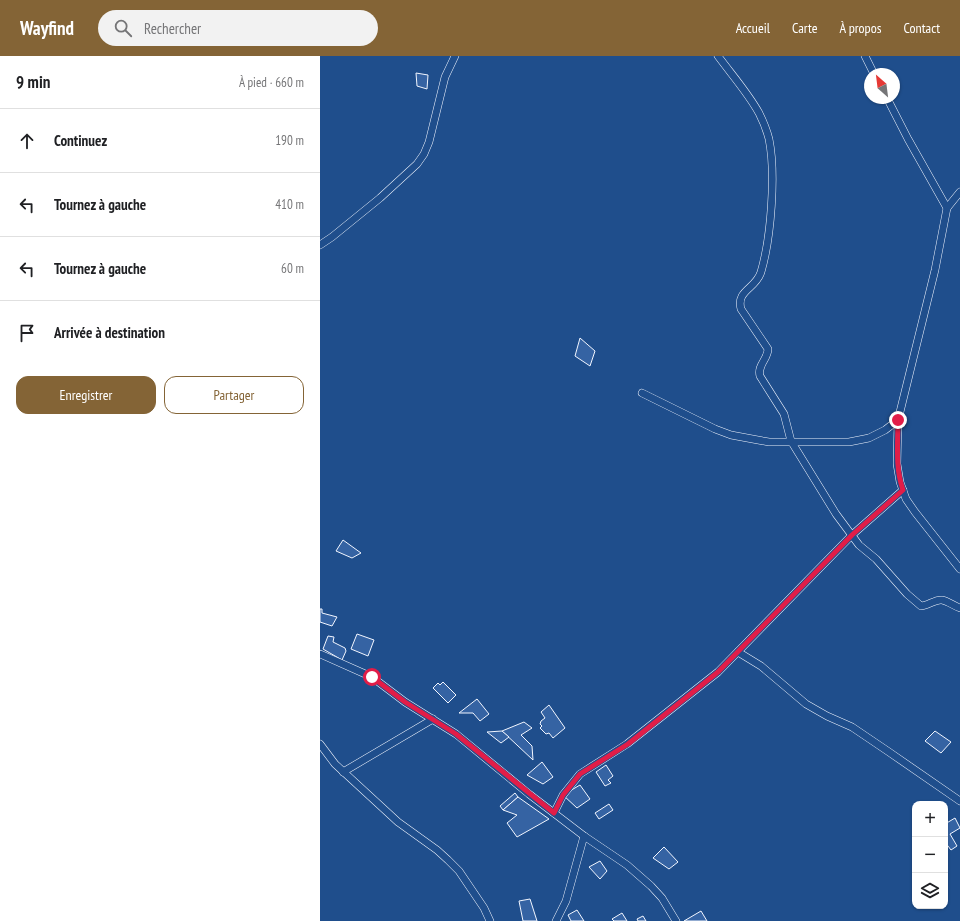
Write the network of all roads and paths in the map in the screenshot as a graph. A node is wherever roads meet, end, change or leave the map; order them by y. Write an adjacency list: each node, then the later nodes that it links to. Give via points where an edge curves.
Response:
1 (454, 56): 8 (street, via 445,76 429,142 418,164)
2 (718, 56): 11 (street, via 759,114 769,138 772,167 765,257 760,275 741,296 739,303 741,310 768,349 758,372 784,414)
3 (865, 56): 4 (street)
4 (871, 68)
5 (890, 104): 7 (street)
6 (960, 192): 7 (street)
7 (947, 208): 10 (street, via 935,270)
8 (320, 245)
9 (642, 393): 11 (street, via 731,435 769,442)
10 (898, 420): 11 (street, via 870,438 849,442); 12 (street, via 897,464)
11 (791, 441): 13 (street)
12 (903, 490): 13 (street); 14 (street, via 915,512)
13 (852, 535): 15 (street, via 921,606 942,600); 16 (street)
14 (960, 569)
15 (960, 608)
16 (738, 652): 21 (street, via 761,666 806,704 852,727); 22 (street, via 718,672 628,744 580,774 563,795)
17 (320, 654): 18 (street, via 372,677)
18 (433, 719): 20 (street); 22 (street, via 456,734)
19 (320, 744): 20 (street)
20 (343, 772): 24 (street, via 398,822 448,860 463,877)
21 (960, 801)
22 (554, 813): 23 (street)
23 (584, 836): 25 (street, via 566,901); 26 (street, via 627,865 651,886)
24 (490, 921)
25 (556, 921)
26 (676, 921)

